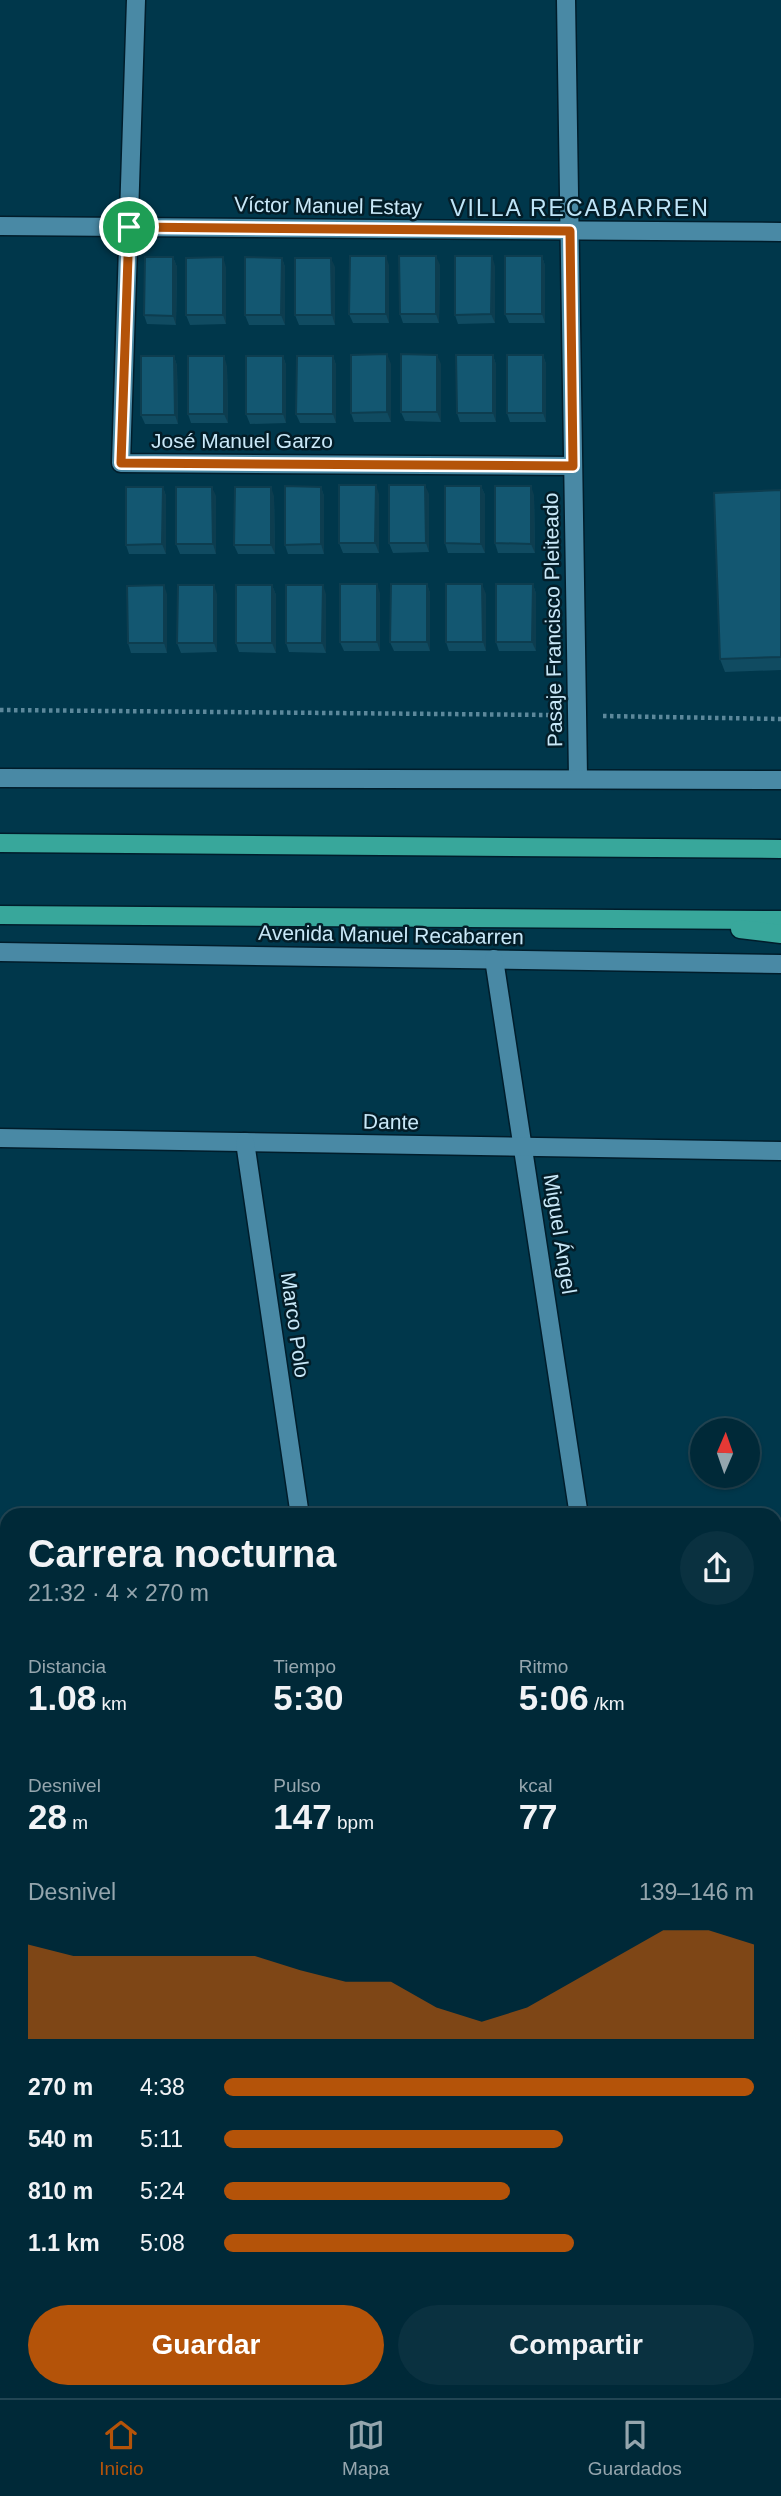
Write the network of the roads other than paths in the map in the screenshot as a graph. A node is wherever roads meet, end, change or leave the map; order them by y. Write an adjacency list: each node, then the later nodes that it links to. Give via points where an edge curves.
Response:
1 (136, 0): 4 (street, José Manuel Garzo)
2 (565, 0): 5 (street, Pasaje Francisco Pleiteado)
3 (0, 226): 4 (street, Víctor Manuel Estay)
4 (129, 227): 5 (street, Víctor Manuel Estay); 7 (street, José Manuel Garzo, via 121,463)
5 (570, 231): 6 (street, Víctor Manuel Estay); 7 (street, Pasaje Francisco Pleiteado)
6 (781, 232)
7 (573, 466): 8 (street, Pasaje Francisco Pleiteado)
8 (578, 777): 9 (street); 10 (street)
9 (0, 778)
10 (781, 779)
11 (0, 843): 12 (main road)
12 (781, 849)
13 (0, 915): 14 (main road, Avenida Manuel Recabarren)
14 (660, 918): 15 (main road, Avenida Manuel Recabarren); 16 (main road)
15 (781, 920)
16 (781, 934)
17 (0, 952): 18 (street, Avenida Manuel Recabarren)
18 (494, 959): 19 (street, Avenida Manuel Recabarren); 22 (street, Miguel Ángel)
19 (781, 964)
20 (0, 1138): 21 (street, Dante)
21 (245, 1142): 22 (street, Dante); 24 (street, Marco Polo)
22 (523, 1147): 23 (street, Dante); 25 (street, Miguel Ángel)
23 (781, 1151)
24 (299, 1508)
25 (578, 1508)

